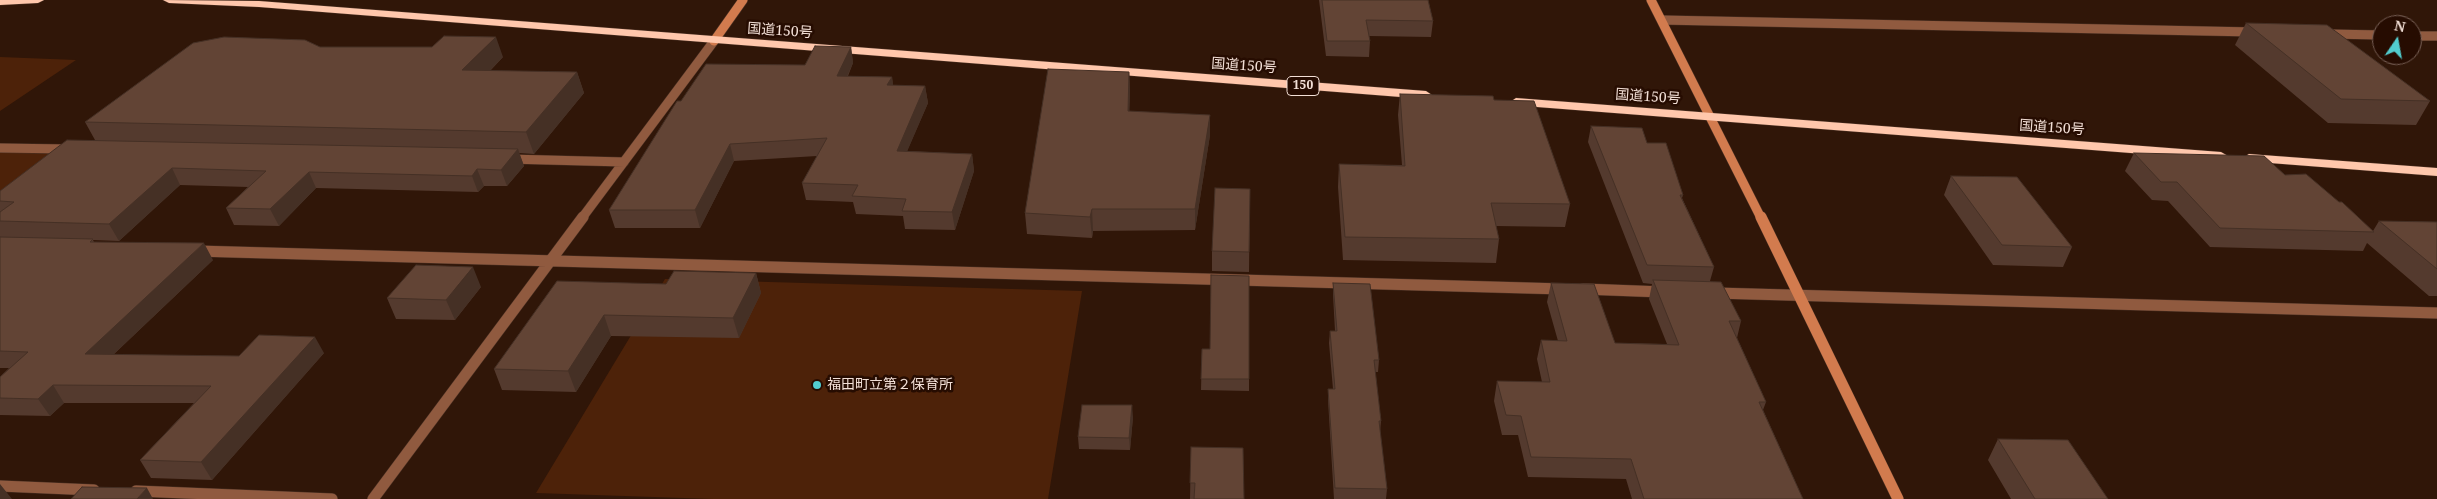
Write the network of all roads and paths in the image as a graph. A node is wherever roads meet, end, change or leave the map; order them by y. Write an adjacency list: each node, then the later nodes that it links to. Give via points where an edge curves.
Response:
1 (38, 0): 5 (highway)
2 (169, 0): 12 (highway, 国道150号 / 150, via 259,4)
3 (743, 0): 12 (street)
4 (1652, 0): 6 (street)
5 (0, 2)
6 (1662, 20): 7 (street); 15 (street)
7 (2264, 33)
8 (2323, 34): 9 (street)
9 (2372, 35)
10 (2422, 36): 11 (street)
11 (2437, 36)
12 (714, 41): 13 (highway, 国道150号 / 150); 19 (street)
13 (1435, 96)
14 (1504, 101): 15 (highway, 国道150号)
15 (1712, 117): 20 (highway, 国道150号); 25 (street)
16 (0, 148): 17 (street)
17 (79, 150)
18 (494, 159): 19 (street)
19 (624, 162): 22 (street)
20 (2437, 172)
21 (187, 251): 22 (street)
22 (550, 261): 23 (street); 31 (street)
23 (1679, 292)
24 (1699, 292): 25 (street)
25 (1799, 295): 26 (street); 32 (street)
26 (2437, 313)
27 (0, 486): 28 (street)
28 (108, 490)
29 (127, 491): 30 (street)
30 (332, 499)
31 (373, 499)
32 (1898, 499)

